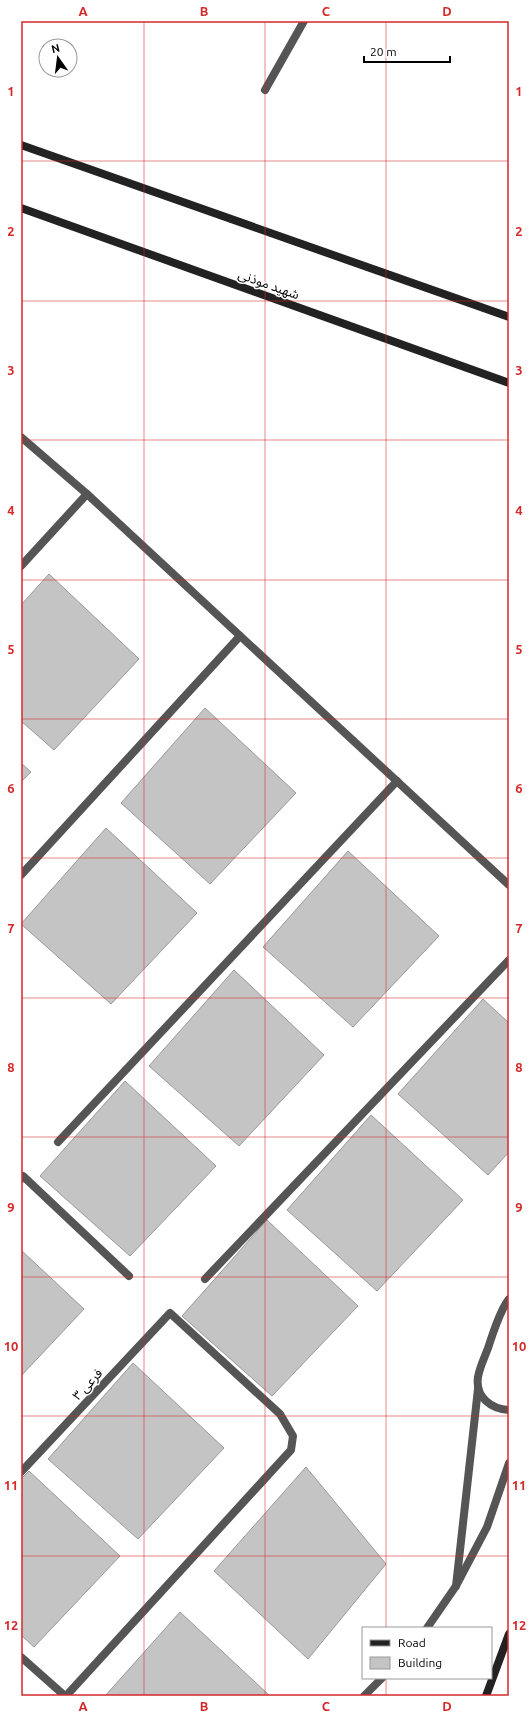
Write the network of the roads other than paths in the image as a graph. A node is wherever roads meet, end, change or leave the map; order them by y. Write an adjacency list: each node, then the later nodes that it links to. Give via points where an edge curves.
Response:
1 (304, 21): 2 (street)
2 (265, 90)
3 (21, 145): 5 (main road)
4 (21, 208): 6 (main road, شهید موذنی)
5 (509, 317)
6 (509, 383)
7 (21, 437): 8 (street)
8 (87, 494): 9 (street); 10 (street)
9 (21, 566)
10 (240, 636): 11 (street); 12 (street)
11 (397, 781): 13 (street); 15 (street)
12 (21, 875)
13 (509, 885)
14 (509, 960): 18 (street)
15 (58, 1142)
16 (21, 1179): 17 (street, via 23,1176)
17 (129, 1276)
18 (206, 1278)
19 (509, 1299): 20 (street, via 495,1327 478,1376)
20 (478, 1389): 21 (street, via 490,1405); 24 (street)
21 (509, 1410)
22 (509, 1464): 24 (street, via 487,1527)
23 (21, 1472): 29 (street, فرعی ۳, via 170,1312 280,1414 293,1436 291,1450)
24 (456, 1586): 25 (street)
25 (429, 1627)
26 (509, 1634): 31 (main road)
27 (21, 1657): 29 (street)
28 (381, 1679): 30 (street)
29 (66, 1696)
30 (364, 1696)
31 (486, 1696)

